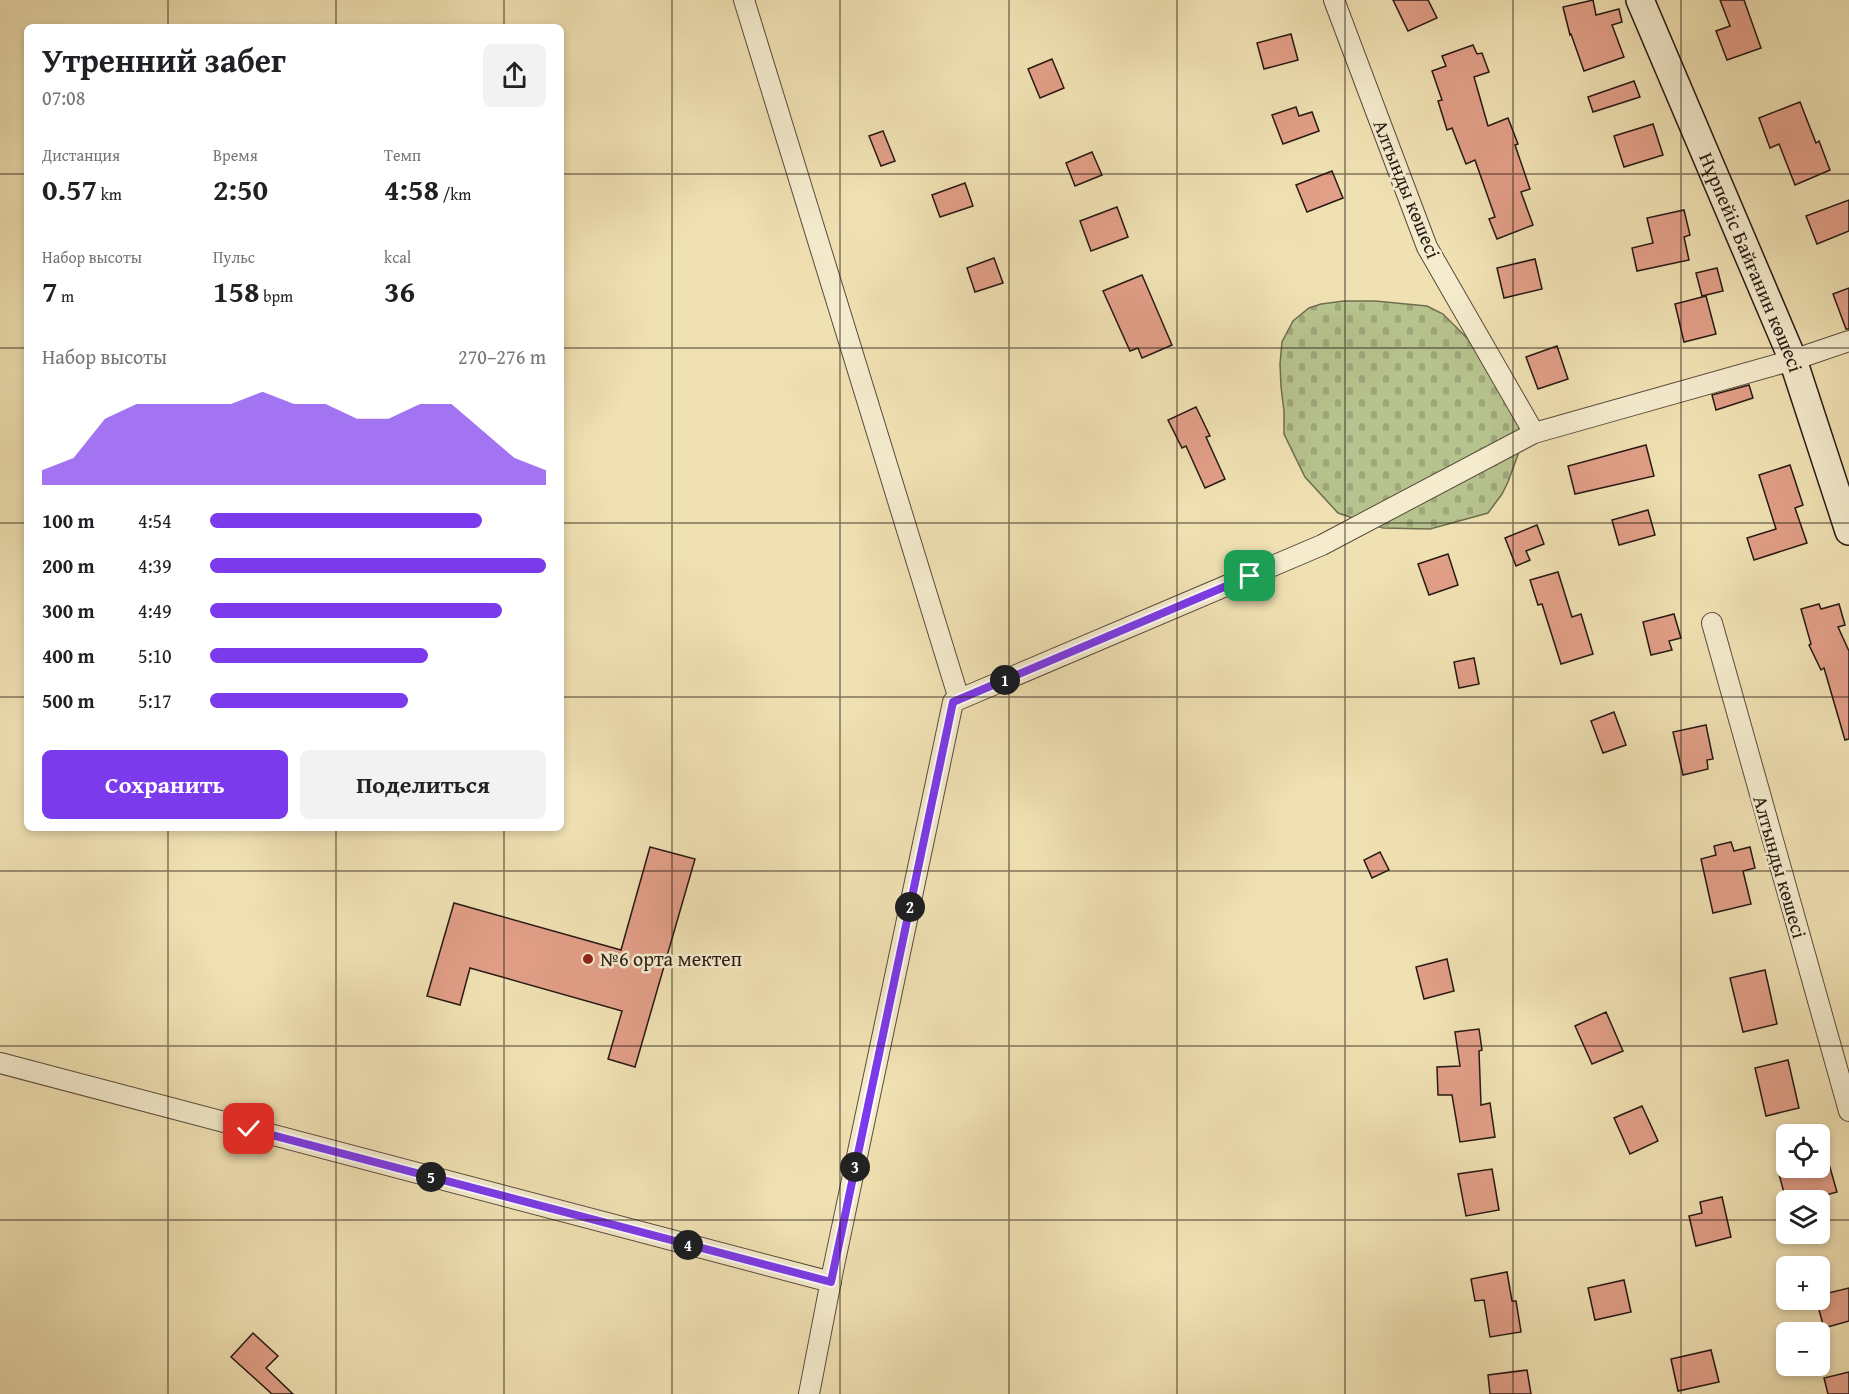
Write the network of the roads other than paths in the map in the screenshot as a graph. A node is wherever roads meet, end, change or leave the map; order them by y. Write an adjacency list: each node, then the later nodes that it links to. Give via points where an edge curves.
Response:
1 (744, 0): 9 (street)
2 (1334, 0): 6 (street, Алтынды көшесі, via 1427,247)
3 (1640, 0): 5 (street, Нұрпейіс Байғанин көшесі)
4 (1849, 340): 5 (street)
5 (1793, 360): 6 (street); 7 (street, Нұрпейіс Байғанин көшесі)
6 (1534, 433): 9 (street, via 1322,545)
7 (1849, 531)
8 (1712, 623): 11 (street, Алтынды көшесі)
9 (959, 699): 12 (street, via 953,702)
10 (0, 1063): 12 (street)
11 (1849, 1111)
12 (831, 1282): 13 (street)
13 (809, 1394)

